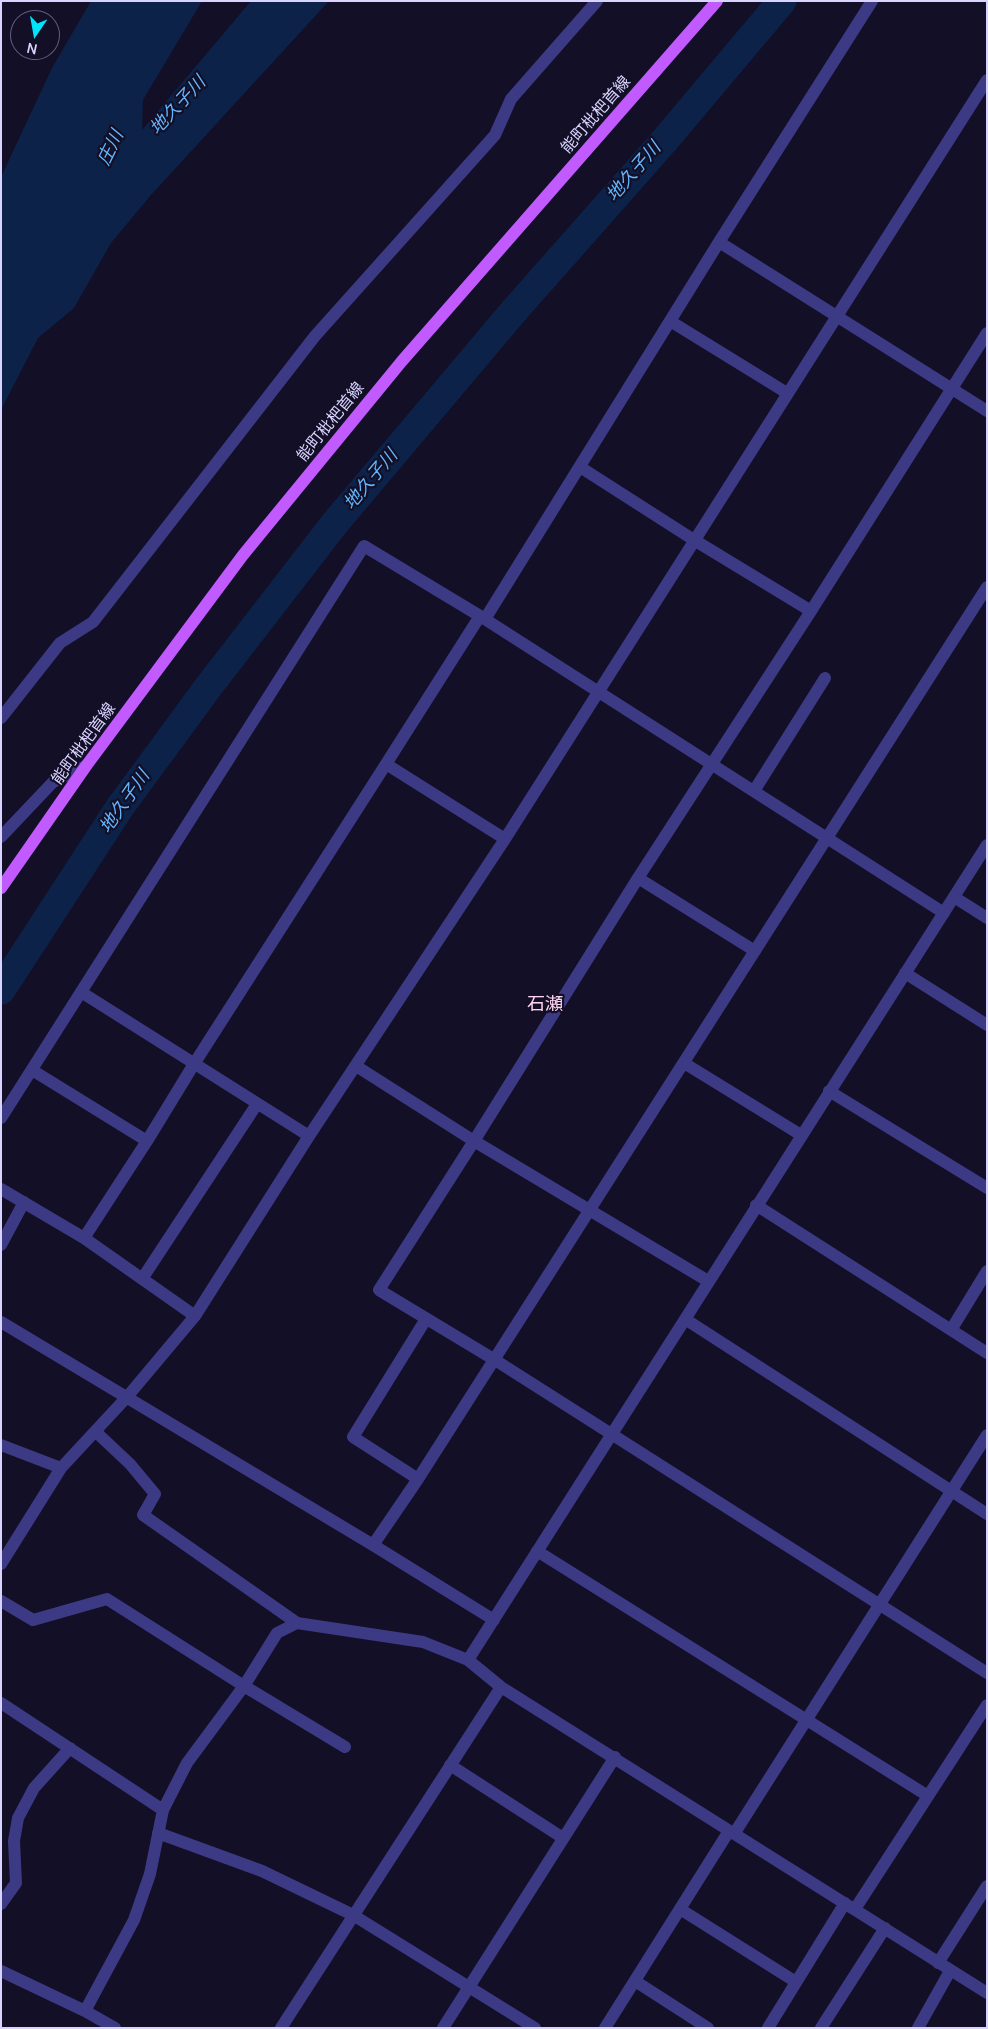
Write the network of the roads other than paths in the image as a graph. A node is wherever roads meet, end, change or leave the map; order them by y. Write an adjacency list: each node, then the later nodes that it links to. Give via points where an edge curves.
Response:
1 (597, 1): 19 (street, via 512,99 494,135 315,336 93,622 60,643)
2 (718, 1): 22 (main road, 能町枇杷首線, via 396,368 243,555)
3 (872, 1): 5 (street)
4 (987, 80): 6 (street)
5 (720, 242): 6 (street); 7 (street)
6 (837, 315): 9 (street); 10 (street)
7 (670, 321): 10 (street); 12 (street)
8 (987, 333): 9 (street)
9 (950, 389): 11 (street); 15 (street)
10 (787, 393): 13 (street)
11 (987, 411)
12 (580, 467): 13 (street); 16 (street)
13 (694, 540): 15 (street); 18 (street)
14 (987, 587): 25 (street)
15 (811, 611): 21 (street)
16 (483, 618): 18 (street); 20 (street); 35 (street, via 364,546)
17 (825, 678): 23 (street)
18 (598, 693): 21 (street); 26 (street)
19 (1, 718)
20 (386, 764): 26 (street); 38 (street)
21 (712, 765): 23 (street); 28 (street)
22 (86, 766): 24 (street, via 53,782); 29 (main road, 能町枇杷首線)
23 (754, 791): 25 (street)
24 (1, 837)
25 (829, 838): 31 (street); 33 (street)
26 (505, 839): 39 (street)
27 (987, 845): 30 (street)
28 (638, 878): 33 (street); 47 (street)
29 (1, 888)
30 (954, 897): 31 (street); 32 (street)
31 (944, 912): 34 (street)
32 (987, 918)
33 (755, 951): 37 (street)
34 (905, 973): 36 (street); 41 (street)
35 (81, 992): 38 (street); 40 (street)
36 (987, 1025)
37 (684, 1063): 44 (street); 52 (street)
38 (194, 1064): 42 (street); 46 (street)
39 (356, 1066): 45 (street); 47 (street)
40 (32, 1070): 43 (street); 46 (street)
41 (829, 1091): 44 (street); 49 (street)
42 (257, 1104): 45 (street); 56 (street)
43 (1, 1118)
44 (801, 1135): 51 (street)
45 (309, 1136): 58 (street)
46 (147, 1141): 53 (street)
47 (474, 1141): 52 (street); 59 (street, via 379,1290)
48 (1, 1188): 50 (street)
49 (987, 1188)
50 (24, 1202): 53 (street); 54 (street)
51 (756, 1205): 57 (street); 62 (street)
52 (590, 1211): 57 (street); 64 (street)
53 (84, 1238): 56 (street)
54 (1, 1245)
55 (987, 1271): 62 (street)
56 (142, 1279): 58 (street)
57 (708, 1281): 60 (street)
58 (195, 1316): 65 (street)
59 (426, 1318): 64 (street); 71 (street, via 353,1437)
60 (685, 1319): 67 (street); 72 (street)
61 (1, 1322): 65 (street)
62 (951, 1330): 63 (street)
63 (987, 1353)
64 (494, 1360): 67 (street); 71 (street)
65 (127, 1397): 66 (street); 74 (street)
66 (96, 1432): 70 (street); 80 (street, via 130,1464 155,1494 143,1515)
67 (611, 1434): 75 (street); 78 (street)
68 (987, 1435): 72 (street)
69 (1, 1445): 70 (street)
70 (61, 1468): 76 (street)
71 (418, 1480): 74 (street)
72 (952, 1491): 73 (street); 78 (street)
73 (987, 1514)
74 (373, 1545): 79 (street)
75 (537, 1551): 79 (street); 87 (street)
76 (1, 1564)
77 (1, 1601): 83 (street, via 33,1620 107,1599)
78 (880, 1604): 82 (street); 87 (street)
79 (494, 1620): 81 (street)
80 (298, 1623): 81 (street, via 423,1642); 83 (street, via 277,1633)
81 (468, 1660): 84 (street)
82 (987, 1673)
83 (244, 1686): 88 (street); 93 (street, via 187,1763)
84 (501, 1686): 90 (street); 91 (street)
85 (1, 1703): 89 (street)
86 (987, 1705): 92 (street)
87 (806, 1721): 92 (street); 94 (street)
88 (345, 1747)
89 (70, 1748): 93 (street); 98 (street, via 34,1788 18,1818 14,1841 16,1883)
90 (615, 1757): 94 (street); 96 (street)
91 (450, 1765): 96 (street); 101 (street)
92 (928, 1796): 99 (street)
93 (163, 1810): 95 (street)
94 (732, 1832): 99 (street); 100 (street)
95 (158, 1833): 101 (street, via 262,1871); 110 (street, via 150,1874 134,1920)
96 (563, 1838): 108 (street)
97 (987, 1886): 103 (street)
98 (1, 1904)
99 (850, 1906): 102 (street); 107 (street)
100 (680, 1909): 106 (street); 107 (street)
101 (353, 1915): 108 (street); 112 (street)
102 (884, 1928): 103 (street); 118 (street)
103 (938, 1962): 105 (street)
104 (1, 1971): 110 (street)
105 (950, 1971): 109 (street); 119 (street)
106 (635, 1981): 115 (street); 116 (street)
107 (796, 1982): 117 (street)
108 (469, 1986): 113 (street); 114 (street)
109 (987, 1993)
110 (85, 2011): 111 (street)
111 (115, 2028)
112 (281, 2028)
113 (443, 2028)
114 (534, 2028)
115 (606, 2028)
116 (708, 2028)
117 (768, 2028)
118 (821, 2028)
119 (918, 2028)

